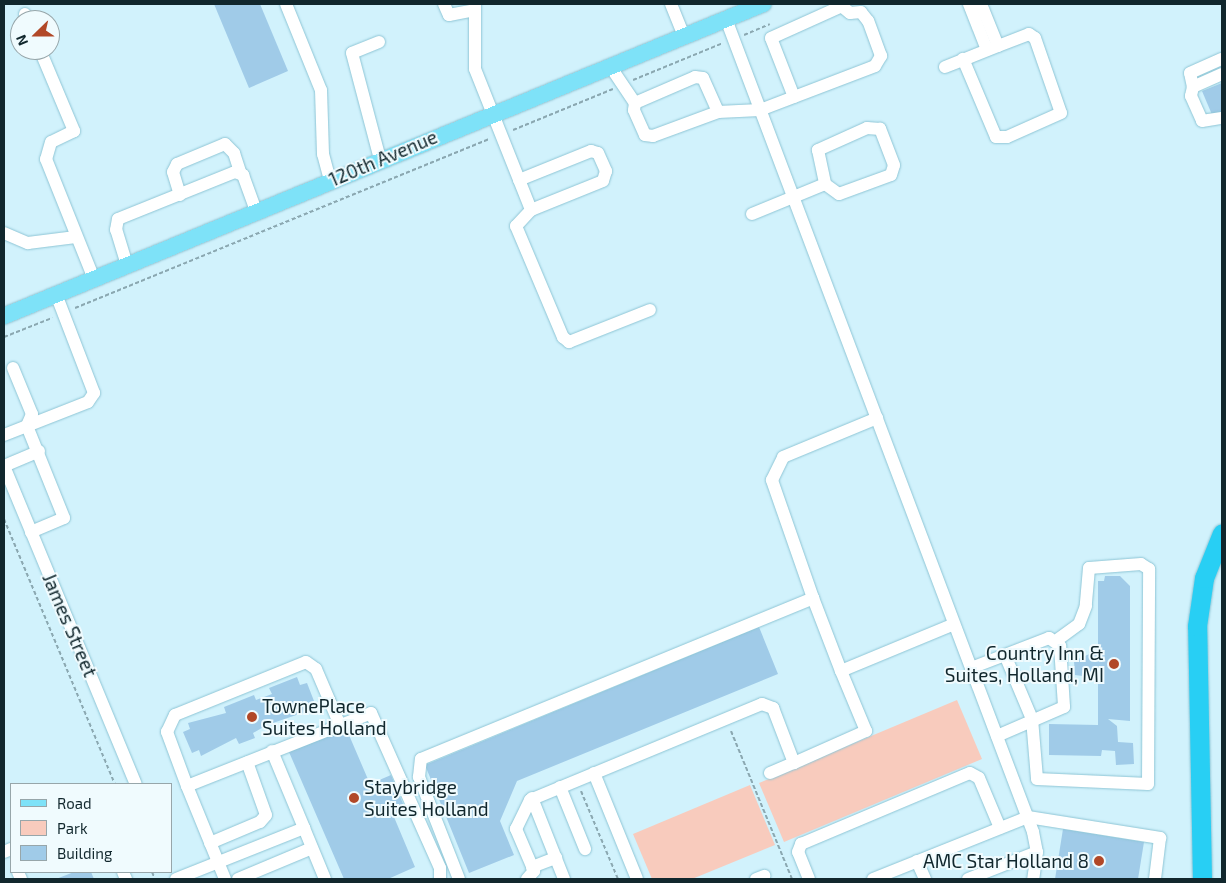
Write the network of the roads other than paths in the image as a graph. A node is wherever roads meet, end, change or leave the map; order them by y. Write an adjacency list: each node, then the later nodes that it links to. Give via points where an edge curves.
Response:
1 (286, 4): 28 (street, via 321,90 323,154)
2 (444, 4): 7 (street, via 449,15)
3 (671, 4): 9 (street)
4 (763, 4): 8 (main road, 120th Avenue)
5 (839, 5): 19 (street, via 780,30 771,38); 19 (street, via 850,13 861,12 881,56 875,66)
6 (976, 5): 11 (street)
7 (475, 7): 23 (street, via 475,69)
8 (726, 19): 9 (main road, 120th Avenue); 21 (street)
9 (684, 36): 15 (main road, 120th Avenue)
10 (379, 42): 25 (street, via 352,53)
11 (993, 48): 13 (street); 13 (street, via 1029,34 1035,38 1061,113 1007,137 996,137)
12 (44, 60): 36 (street, via 74,131 51,142 46,159)
13 (963, 60): 16 (street)
14 (1222, 60): 18 (street, via 1190,73)
15 (610, 66): 20 (street); 23 (main road, 120th Avenue)
16 (945, 67)
17 (1222, 74): 18 (street)
18 (1193, 87): 24 (street, via 1191,96 1202,121)
19 (794, 97): 21 (street)
20 (635, 103): 22 (street, via 645,135); 22 (street, via 695,77 704,78)
21 (760, 110): 22 (street); 31 (street)
22 (718, 112)
23 (492, 113): 25 (main road, 120th Avenue); 27 (street)
24 (1222, 118)
25 (380, 159): 28 (main road, 120th Avenue)
26 (240, 172): 30 (street); 30 (street, via 234,153 225,144 177,164 173,172); 33 (street)
27 (519, 180): 32 (street); 32 (street, via 591,151 598,153 606,171 603,180)
28 (330, 181): 33 (main road, 120th Avenue)
29 (825, 184): 29 (street, via 839,194 891,175 894,165 880,129 867,128 818,150); 31 (street)
30 (180, 194): 37 (street, via 118,219 116,230)
31 (793, 197): 34 (street); 43 (street)
32 (531, 210): 40 (street, via 516,226 563,338 569,342)
33 (256, 211): 37 (main road, 120th Avenue)
34 (752, 214)
35 (4, 233): 36 (street, via 28,243)
36 (76, 237): 38 (street)
37 (127, 265): 38 (main road, 120th Avenue)
38 (94, 279): 39 (main road, 120th Avenue)
39 (56, 294): 41 (main road, 120th Avenue); 44 (street, via 94,393 88,402)
40 (650, 310)
41 (4, 316)
42 (14, 368): 44 (street, via 32,414)
43 (876, 418): 50 (street, via 784,457 772,480); 51 (street)
44 (27, 426): 45 (street); 46 (street)
45 (4, 435)
46 (39, 451): 47 (street); 48 (street, via 64,518)
47 (4, 466): 48 (street, James Street)
48 (32, 532): 64 (street, James Street)
49 (1222, 533): 94 (highway, via 1204,578 1197,626)
50 (813, 598): 55 (street); 84 (street, via 421,759 419,777)
51 (952, 625): 54 (street); 55 (street)
52 (1056, 641): 53 (street, via 1049,638); 56 (street, via 1060,646 1064,707); 56 (street, via 1079,624 1086,606 1088,568 1141,564 1150,570 1148,784 1043,782 1035,772)
53 (1005, 655): 54 (street); 56 (street)
54 (971, 668): 58 (street)
55 (842, 670): 61 (street, via 866,731)
56 (1032, 719): 58 (street)
57 (339, 723): 59 (street); 65 (street, via 316,669 306,662 174,715 167,732); 83 (street, via 364,713 376,716 440,868)
58 (997, 736): 68 (street)
59 (272, 751): 60 (street); 69 (street)
60 (247, 762): 65 (street); 71 (street, via 266,815 260,822)
61 (794, 763): 62 (street); 63 (street, via 773,708 762,704)
62 (770, 774)
63 (588, 775): 66 (street); 87 (street)
64 (136, 783)
65 (187, 786): 71 (street)
66 (560, 787): 67 (street); 73 (street)
67 (532, 798): 75 (street); 78 (street, via 516,829)
68 (1028, 817): 70 (street); 74 (street); 93 (street, via 1160,838)
69 (304, 828): 72 (street); 77 (street)
70 (1000, 828): 76 (street); 88 (street, via 979,778 970,773 801,844 798,852)
71 (210, 843): 77 (street)
72 (312, 848): 81 (street); 82 (street)
73 (585, 849)
74 (1037, 852): 91 (street); 92 (street)
75 (556, 858): 78 (street); 86 (street)
76 (917, 860): 89 (street); 90 (street)
77 (218, 863): 79 (street); 80 (street)
78 (532, 867): 85 (street)
79 (176, 879)
80 (225, 879)
81 (238, 879)
82 (325, 879)
83 (440, 879)
84 (459, 879)
85 (526, 879)
86 (564, 879)
87 (637, 879)
88 (809, 879)
89 (873, 879)
90 (925, 879)
91 (968, 879)
92 (1033, 879)
93 (1155, 879)
94 (1202, 879)

